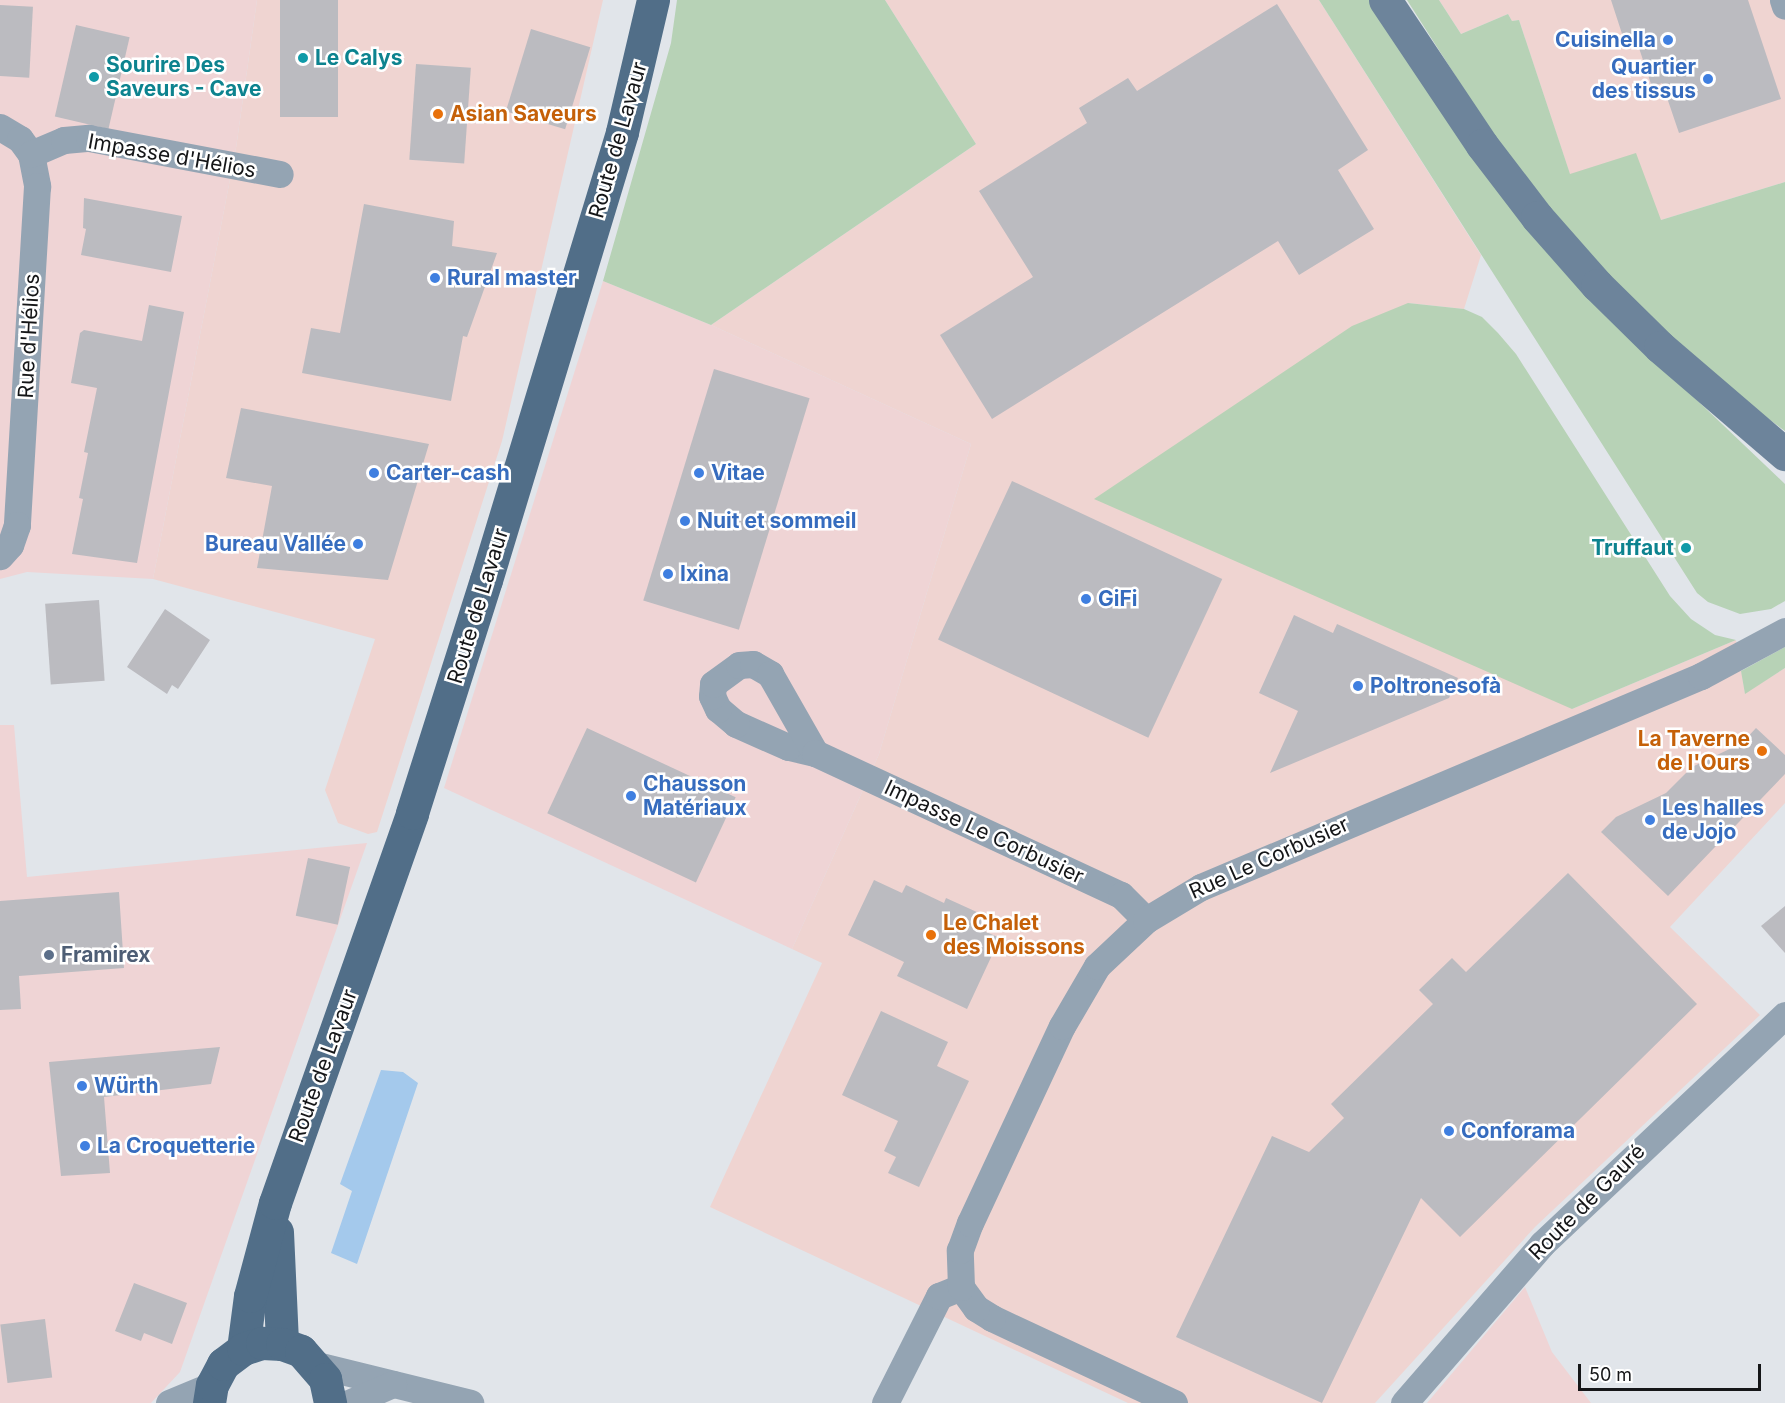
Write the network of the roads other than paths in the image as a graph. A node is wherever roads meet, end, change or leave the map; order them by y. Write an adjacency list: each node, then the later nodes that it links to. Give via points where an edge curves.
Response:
1 (653, 0): 14 (main road, Route de Lavaur, via 622,132 486,580 412,813)
2 (1385, 0): 8 (street, via 1482,145 1582,268 1660,347)
3 (1783, 0): 4 (street)
4 (1785, 6)
5 (0, 127): 6 (street, via 20,139)
6 (31, 154): 7 (street, Impasse d'Hélios, via 64,140 89,138); 9 (street, Rue d'Hélios, via 37,186 17,525 10,545)
7 (280, 174)
8 (1784, 453)
9 (0, 556)
10 (1783, 630): 12 (street, Rue Le Corbusier, via 1701,676 1201,886)
11 (815, 753): 12 (street, Impasse Le Corbusier, via 1121,895)
12 (1146, 920): 15 (street, Rue Le Corbusier, via 1098,966 1062,1026 970,1223 960,1250)
13 (1785, 1015): 27 (street, Route de Gauré, via 1542,1244)
14 (275, 1203): 16 (main road, Route de Lavaur); 17 (main road, Route de Lavaur, via 250,1296)
15 (961, 1287): 25 (street, via 939,1296); 26 (street, via 976,1308 992,1318)
16 (282, 1344): 17 (main road, via 262,1343); 18 (main road)
17 (243, 1349): 20 (main road, via 223,1364)
18 (317, 1365): 19 (street); 22 (main road, via 326,1379)
19 (393, 1384): 23 (street); 24 (street)
20 (210, 1394): 21 (street)
21 (169, 1403)
22 (330, 1403)
23 (349, 1403)
24 (470, 1403)
25 (885, 1403)
26 (1174, 1403)
27 (1404, 1403)

